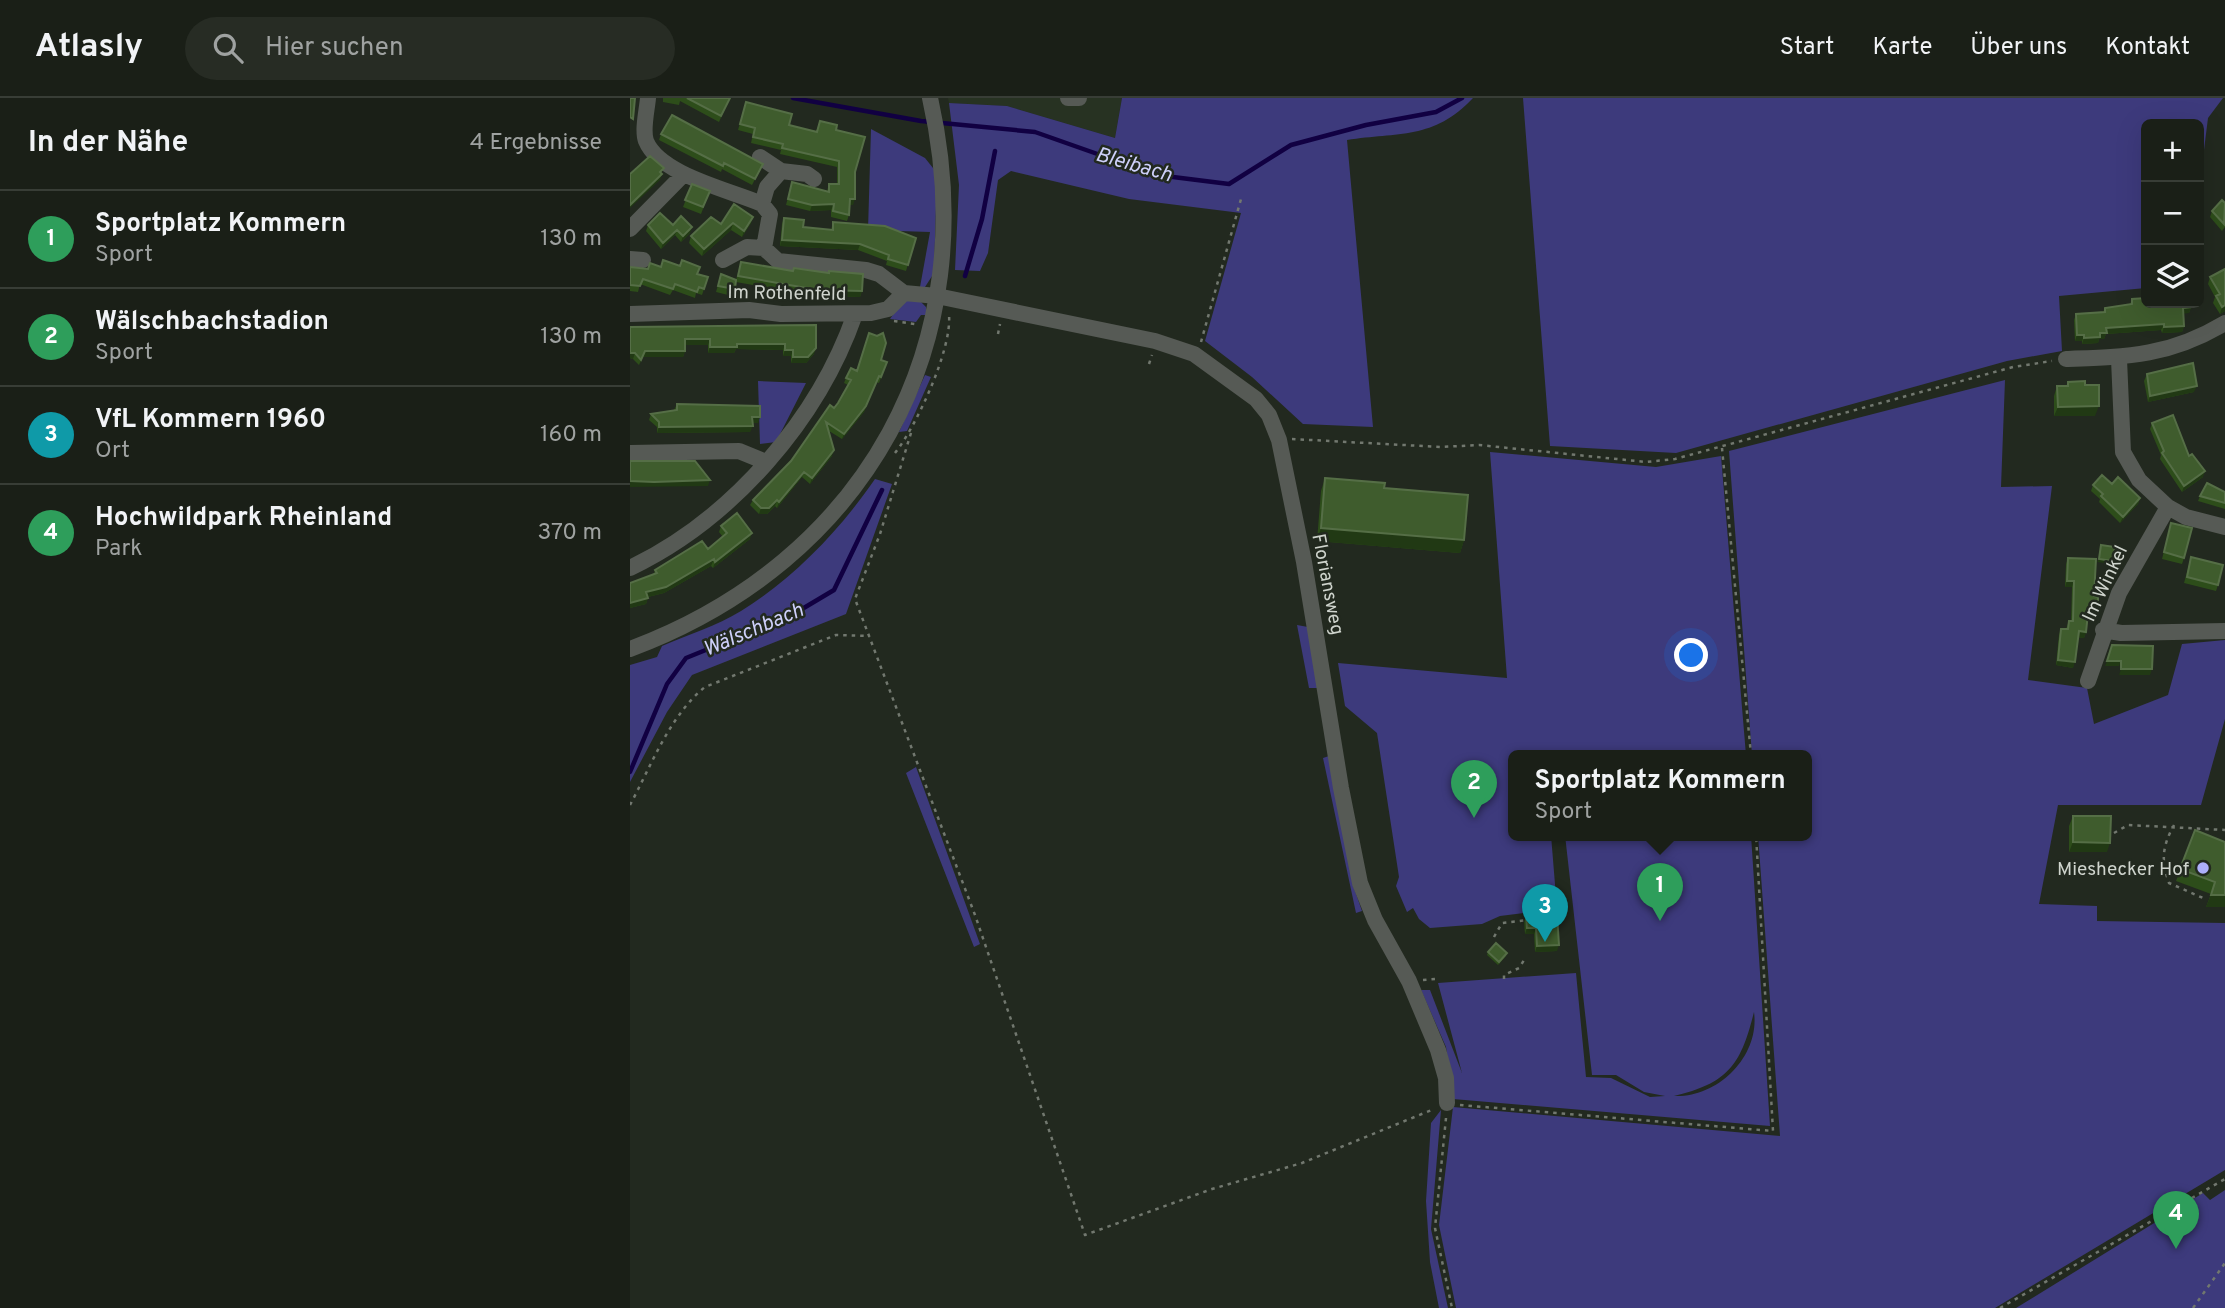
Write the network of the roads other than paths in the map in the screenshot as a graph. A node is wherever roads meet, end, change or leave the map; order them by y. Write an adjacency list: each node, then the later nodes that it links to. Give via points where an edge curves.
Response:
1 (648, 98): 7 (street, via 645,138 652,152)
2 (1068, 98): 3 (street)
3 (1079, 98)
4 (931, 102): 14 (street, via 944,193)
5 (760, 157): 6 (street)
6 (781, 171): 8 (street); 9 (street, via 767,187)
7 (683, 175): 9 (street); 10 (street)
8 (814, 179)
9 (762, 204): 11 (street, via 769,214)
10 (630, 229)
11 (764, 248): 12 (street, via 747,247); 13 (street, via 778,261 839,265 880,274)
12 (723, 260)
13 (904, 293): 14 (street); 16 (street, Im Rothenfeld, via 888,309)
14 (937, 296): 27 (street, via 926,350 892,428 835,511 785,562 752,587 717,610); 29 (street, Floriansweg, via 1155,341 1194,354 1256,399 1269,415 1279,440 1304,562 1360,883 1438,1050)
15 (630, 314): 16 (street, Im Rothenfeld, via 749,310)
16 (855, 314): 21 (street, via 841,351 808,410)
17 (2225, 323): 19 (street, via 2194,342)
18 (2066, 359): 19 (street)
19 (2119, 359): 22 (street, via 2123,452 2139,480)
20 (630, 453): 21 (street, via 739,451)
21 (765, 462): 24 (street, via 713,513)
22 (2168, 507): 23 (street); 25 (street, Im Winkel)
23 (2225, 527)
24 (630, 568)
25 (2103, 630): 26 (street); 28 (street, Im Winkel)
26 (2225, 631)
27 (630, 649)
28 (2088, 681)
29 (1447, 1104)

